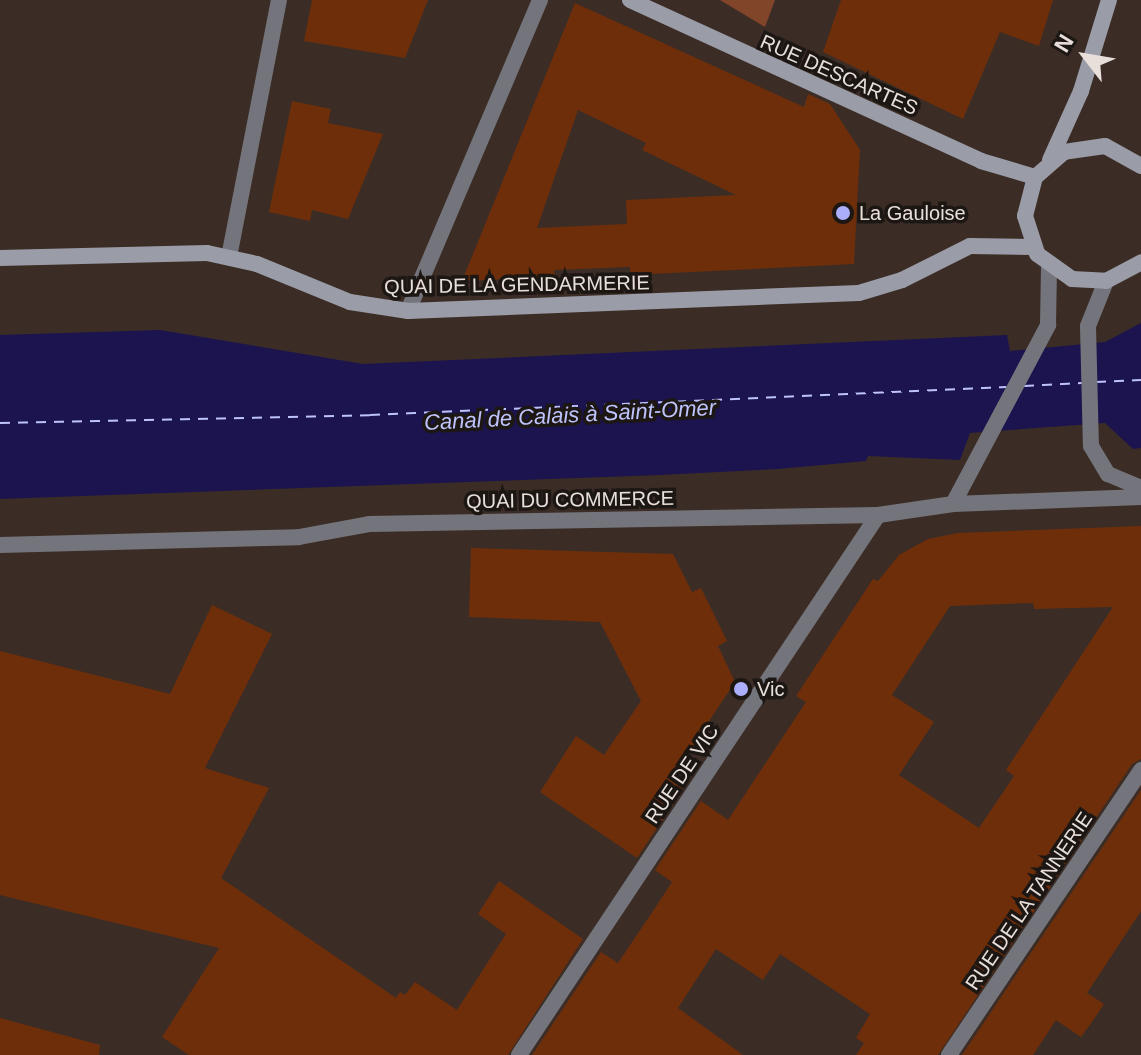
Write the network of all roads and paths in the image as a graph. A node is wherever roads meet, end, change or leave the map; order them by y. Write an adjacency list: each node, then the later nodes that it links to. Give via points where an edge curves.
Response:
1 (279, 0): 9 (street)
2 (540, 0): 15 (street)
3 (630, 0): 7 (street, RUE DESCARTES, via 981,161)
4 (1109, 0): 5 (street, via 1081,91)
5 (1050, 161): 6 (street, via 1072,149 1097,146 1121,152); 7 (street)
6 (1141, 166)
7 (1035, 177): 8 (street, via 1025,208)
8 (1033, 247): 12 (street); 15 (street, QUAI DE LA GENDARMERIE, via 970,246 902,280 859,293)
9 (229, 257): 10 (street, QUAI DE LA GENDARMERIE, via 182,252); 15 (street, QUAI DE LA GENDARMERIE, via 350,302)
10 (0, 258)
11 (1141, 262): 13 (street)
12 (1049, 267): 13 (street, via 1072,279); 18 (street, via 1052,300 1043,335)
13 (1112, 279): 14 (street); 16 (street, via 1092,313 1088,339 1091,437 1104,470)
14 (1141, 280)
15 (408, 311)
16 (1141, 488)
17 (1141, 497): 18 (street, QUAI DU COMMERCE)
18 (953, 504): 19 (street, QUAI DU COMMERCE)
19 (878, 515): 20 (street, QUAI DU COMMERCE, via 369,524 299,537); 22 (street, RUE DE VIC)
20 (0, 545)
21 (1141, 770): 23 (street, RUE DE LA TANNERIE)
22 (519, 1055)
23 (949, 1055)

